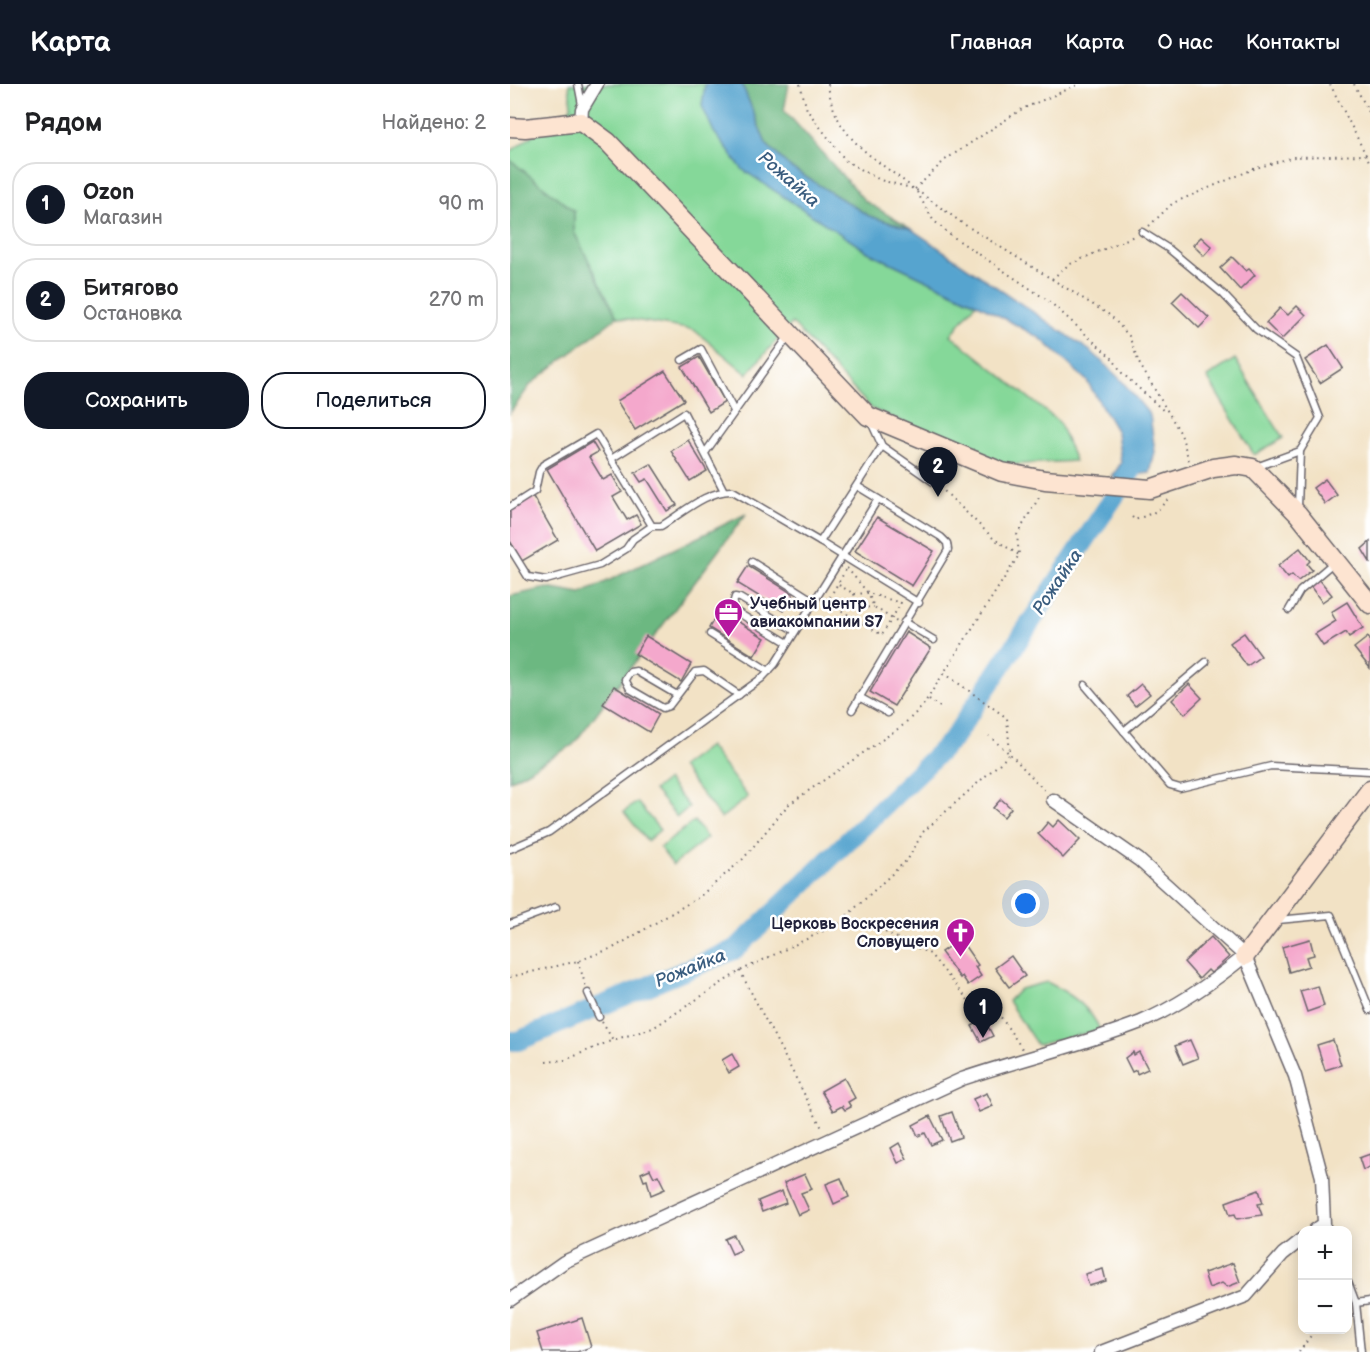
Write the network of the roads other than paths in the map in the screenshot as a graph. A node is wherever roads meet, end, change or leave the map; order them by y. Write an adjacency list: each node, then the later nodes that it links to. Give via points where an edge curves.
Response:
1 (578, 84): 3 (lane)
2 (597, 84): 3 (street)
3 (581, 115): 4 (street, via 525,128); 6 (street)
4 (510, 127)
5 (1142, 232): 11 (lane, via 1169,249 1223,294 1256,329 1296,357 1320,418)
6 (790, 334): 8 (lane); 9 (street)
7 (682, 360): 8 (lane, via 701,350)
8 (734, 411): 12 (lane)
9 (868, 416): 10 (lane); 14 (street, via 1002,472 1045,480 1102,487 1157,487 1224,466)
10 (882, 446): 15 (lane); 16 (lane)
11 (1300, 451): 14 (lane); 20 (lane)
12 (705, 453): 13 (lane, via 684,413); 17 (lane)
13 (611, 459): 19 (lane, via 596,434 543,465 535,490); 21 (lane)
14 (1253, 468): 20 (street)
15 (935, 483)
16 (857, 486): 18 (lane); 22 (lane)
17 (724, 490): 21 (lane, via 661,526); 22 (lane)
18 (878, 499): 24 (lane); 28 (lane, via 946,543 948,550)
19 (510, 507)
20 (1298, 514): 25 (street)
21 (652, 526): 23 (lane, via 600,565 546,580 528,577)
22 (820, 542): 24 (lane)
23 (510, 548)
24 (842, 555): 27 (lane); 28 (lane)
25 (1336, 561): 29 (street); 30 (lane, via 1300,591)
26 (752, 562): 27 (lane)
27 (814, 601): 32 (lane)
28 (918, 602): 31 (lane)
29 (1370, 604)
30 (1289, 610)
31 (903, 624): 34 (lane); 41 (lane)
32 (795, 631): 35 (lane); 35 (lane, via 740,598 734,599 732,607 737,612)
33 (710, 634): 37 (lane)
34 (934, 640)
35 (788, 643): 37 (lane)
36 (1206, 662): 44 (lane)
37 (770, 671): 40 (lane)
38 (1085, 685): 44 (lane)
39 (677, 695): 39 (lane, via 669,706 660,707 630,689 625,679 636,671); 40 (lane, via 692,673 700,671)
40 (739, 695): 48 (lane, via 549,832)
41 (859, 696): 42 (lane); 43 (lane)
42 (852, 710)
43 (888, 713)
44 (1124, 731): 45 (lane, via 1170,785 1180,788 1271,766)
45 (1370, 771)
46 (1370, 790): 50 (street)
47 (1053, 800): 52 (street, via 1139,860)
48 (510, 849)
49 (555, 907): 51 (lane)
50 (1271, 921): 52 (street); 54 (lane, via 1331,915)
51 (510, 924)
52 (1245, 956): 56 (street, via 1295,1076 1322,1177); 59 (street, via 1208,986 1143,1021 962,1079 564,1262)
53 (588, 993): 55 (lane)
54 (1370, 1010)
55 (599, 1017)
56 (1322, 1226)
57 (1298, 1242): 62 (street, via 1246,1296)
58 (1352, 1294): 61 (lane)
59 (510, 1300)
60 (1370, 1301): 61 (lane)
61 (1356, 1303): 63 (lane)
62 (1101, 1352)
63 (1361, 1352)

